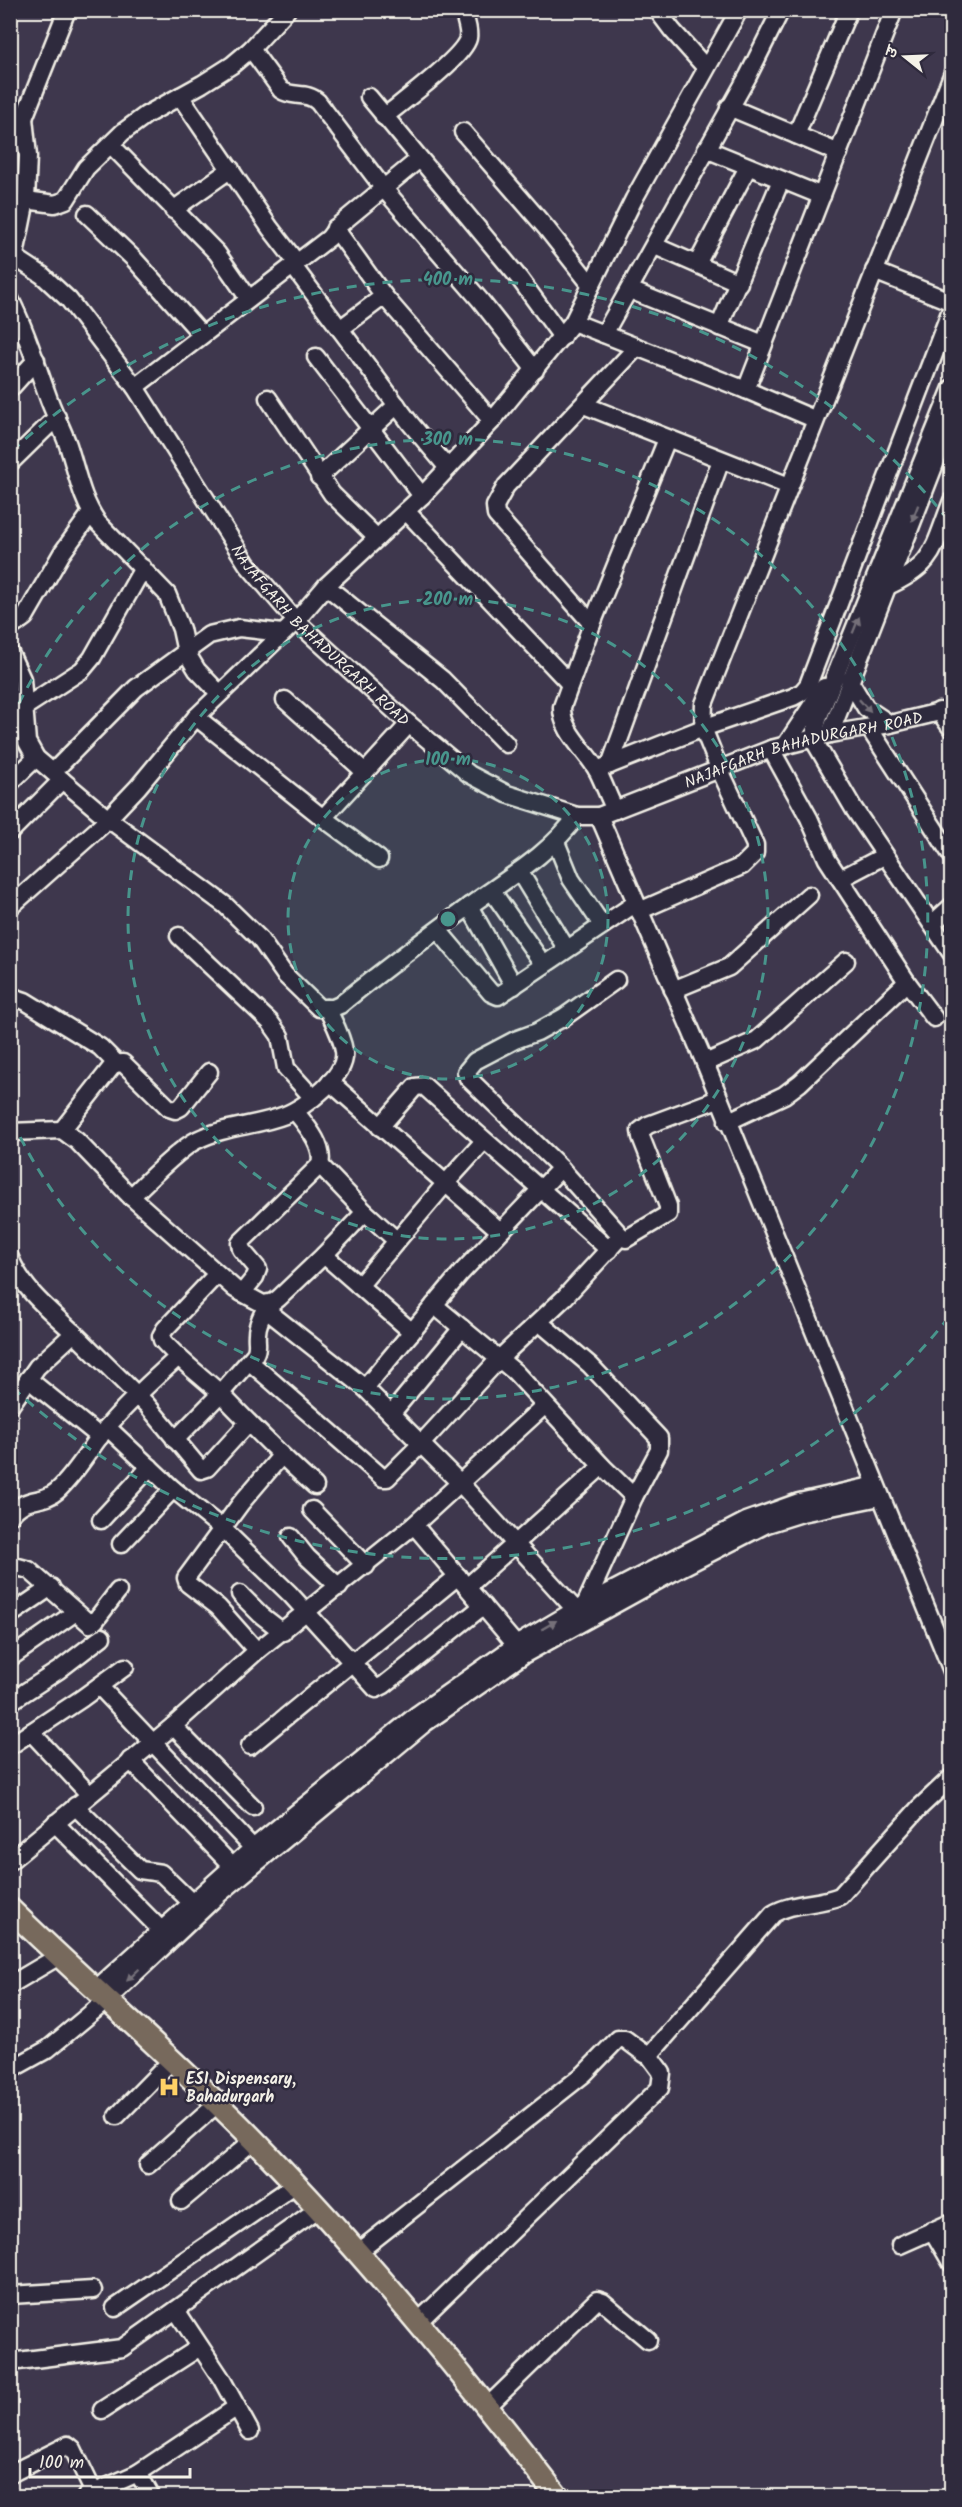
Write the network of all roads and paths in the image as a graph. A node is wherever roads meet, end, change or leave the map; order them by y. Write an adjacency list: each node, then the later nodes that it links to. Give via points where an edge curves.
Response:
1 (68, 10): 16 (street)
2 (287, 10): 9 (street)
3 (464, 10): 15 (street, via 468,35 465,45)
4 (657, 10): 10 (street)
5 (739, 10): 10 (street)
6 (781, 10): 14 (street)
7 (849, 10): 18 (street)
8 (894, 10): 22 (street)
9 (251, 49): 12 (street); 27 (street, via 281,90 318,102)
10 (706, 68): 39 (street)
11 (951, 75): 37 (street)
12 (180, 96): 20 (street, via 146,115); 25 (street)
13 (369, 97): 15 (street)
14 (729, 107): 18 (street); 21 (street)
15 (384, 117): 23 (street)
16 (24, 118): 19 (street); 29 (street, via 28,156)
17 (462, 132): 39 (street)
18 (796, 135): 22 (street)
19 (10, 136)
20 (111, 145): 29 (street, via 86,168 66,200 55,204); 30 (street)
21 (706, 149): 24 (street); 33 (street)
22 (839, 153): 28 (street)
23 (418, 160): 27 (street); 52 (street, via 519,278)
24 (748, 167): 26 (street); 36 (street)
25 (231, 169): 30 (street); 35 (street)
26 (781, 180): 28 (street); 38 (street)
27 (384, 189): 32 (street); 57 (street)
28 (822, 196): 53 (street)
29 (26, 200): 34 (street)
30 (173, 210): 43 (street, via 218,253)
31 (87, 214): 51 (street, via 134,258)
32 (335, 228): 35 (street, via 331,237); 41 (street)
33 (655, 246): 36 (street); 40 (street)
34 (13, 255): 58 (street, NAJAFGARH BAHADURGARH ROAD, via 69,300)
35 (295, 264): 43 (street); 49 (street)
36 (697, 264): 38 (street)
37 (874, 271): 44 (street); 66 (street)
38 (739, 283): 48 (street)
39 (591, 285): 46 (street)
40 (630, 290): 48 (street); 50 (street)
41 (384, 296): 49 (street); 68 (street)
42 (10, 299): 47 (street)
43 (249, 299): 51 (street)
44 (951, 302)
45 (951, 307): 100 (street, via 808,685 793,697)
46 (573, 322): 50 (street); 52 (street)
47 (18, 325): 56 (street)
48 (719, 327): 53 (street)
49 (340, 329): 63 (street)
50 (604, 334): 54 (street)
51 (202, 335): 58 (street)
52 (562, 337): 57 (street)
53 (763, 344): 61 (street)
54 (637, 347): 61 (street); 64 (street)
55 (316, 357): 69 (street)
56 (36, 360): 60 (street); 65 (street)
57 (535, 370): 68 (street)
58 (135, 387): 84 (street, NAJAFGARH BAHADURGARH ROAD, via 248,564)
59 (951, 388): 90 (street, one-way to 59)
60 (10, 389)
61 (746, 390): 66 (street)
62 (268, 398): 74 (street)
63 (397, 405): 69 (street); 73 (street)
64 (584, 405): 70 (street); 85 (street, via 506,486 495,506 496,515)
65 (57, 417): 72 (street); 79 (street)
66 (814, 419): 75 (street)
67 (951, 420): 83 (street, one-way to 83)
68 (492, 421): 73 (street)
69 (370, 430): 74 (street); 76 (street)
70 (667, 439): 71 (street); 85 (street)
71 (722, 460): 75 (street); 108 (street)
72 (12, 461)
73 (448, 468): 76 (street)
74 (319, 477): 80 (street)
75 (789, 486): 100 (street, via 704,704)
76 (422, 496): 78 (street)
77 (951, 501): 83 (street, via 926,562 916,572)
78 (406, 511): 80 (street); 92 (street)
79 (90, 513): 81 (street); 86 (street, via 25,617)
80 (377, 538): 82 (street)
81 (143, 568): 88 (street, via 167,594); 95 (street, via 82,670)
82 (326, 586): 84 (street); 105 (street, via 443,680)
83 (886, 587): 91 (street)
84 (296, 621): 87 (street); 99 (street, NAJAFGARH BAHADURGARH ROAD)
85 (592, 624): 92 (street)
86 (10, 628)
87 (282, 633): 88 (street, via 228,629 209,635); 93 (street)
88 (186, 652): 93 (street); 111 (street, via 136,688)
89 (10, 653): 95 (street, via 22,679)
90 (840, 664): 104 (street); 106 (street)
91 (849, 680): 98 (street, one-way to 98, via 866,708); 103 (street)
92 (570, 684): 108 (street, via 561,716)
93 (219, 693): 97 (street)
94 (285, 700): 110 (street)
95 (25, 707): 107 (street, via 27,742)
96 (945, 710): 98 (street, NAJAFGARH BAHADURGARH ROAD); 102 (street)
97 (196, 717): 115 (street); 116 (street)
98 (890, 723): 101 (street, NAJAFGARH BAHADURGARH ROAD)
99 (409, 724): 110 (street); 114 (street, NAJAFGARH BAHADURGARH ROAD, via 484,783)
100 (704, 728): 108 (street); 109 (street)
101 (869, 728): 103 (street, NAJAFGARH BAHADURGARH ROAD); 120 (street)
102 (951, 729)
103 (830, 734): 104 (street, NAJAFGARH BAHADURGARH ROAD)
104 (813, 739): 106 (street, NAJAFGARH BAHADURGARH ROAD); 119 (street)
105 (507, 744)
106 (778, 748): 109 (street, NAJAFGARH BAHADURGARH ROAD); 123 (street, via 827,859)
107 (36, 758): 111 (street); 112 (street)
108 (603, 768): 113 (street)
109 (719, 768): 113 (street, NAJAFGARH BAHADURGARH ROAD); 129 (street, via 755,844 755,853 742,866)
110 (365, 772): 115 (street)
111 (58, 776): 116 (street); 117 (street)
112 (10, 783)
113 (607, 813): 114 (street, NAJAFGARH BAHADURGARH ROAD); 129 (street)
114 (577, 816): 118 (street)
115 (323, 818): 121 (street)
116 (107, 819): 128 (street); 143 (street, via 225,905 259,938 285,975 315,1005)
117 (10, 832)
118 (555, 842): 122 (street); 131 (street, via 571,879)
119 (884, 856): 123 (street); 130 (street)
120 (951, 856)
121 (380, 859)
122 (519, 871): 124 (street); 134 (street)
123 (840, 879): 139 (street)
124 (492, 891): 126 (street); 137 (street)
125 (809, 895): 141 (street, via 729,967)
126 (469, 906): 132 (street); 140 (street)
127 (951, 906): 130 (street)
128 (10, 907)
129 (637, 907): 131 (street); 141 (street)
130 (932, 924): 135 (street)
131 (602, 925): 134 (street)
132 (438, 930): 140 (street, via 493,994 502,994); 143 (street, via 339,1005)
133 (179, 936): 149 (street, via 270,1022 280,1036 286,1068)
134 (566, 948): 137 (street)
135 (951, 954)
136 (846, 961): 146 (street, via 757,1040)
137 (543, 964): 140 (street)
138 (616, 980): 158 (street, via 546,1027 475,1061 466,1072)
139 (907, 982): 144 (street); 152 (street, via 800,1083 784,1095)
140 (514, 986)
141 (674, 990): 146 (street)
142 (10, 1003): 145 (street, via 16,998 25,1001 100,1047)
143 (327, 1008): 148 (street, via 345,1052 340,1070)
144 (934, 1018)
145 (116, 1063): 147 (street, via 123,1063 168,1108 175,1110); 154 (street)
146 (705, 1064): 150 (street)
147 (209, 1072)
148 (330, 1083): 149 (street); 153 (street)
149 (313, 1098): 151 (street)
150 (718, 1099): 152 (street); 164 (street, via 640,1131 668,1214 630,1238)
151 (295, 1111): 157 (street, via 315,1141); 161 (street, via 193,1142)
152 (727, 1122): 199 (street)
153 (380, 1127): 156 (street, via 420,1085); 159 (street)
154 (62, 1130): 155 (street); 161 (street)
155 (10, 1132)
156 (484, 1141): 159 (street); 160 (street)
157 (320, 1165): 162 (street); 172 (street, via 240,1243 258,1269)
158 (561, 1168): 160 (street); 164 (street)
159 (445, 1184): 163 (street); 165 (street)
160 (541, 1188): 163 (street); 166 (street)
161 (131, 1197): 169 (street)
162 (365, 1212): 165 (street); 167 (street)
163 (500, 1230): 173 (street)
164 (621, 1236): 166 (street)
165 (396, 1240): 171 (street)
166 (609, 1250): 175 (street)
167 (324, 1256): 171 (street); 174 (street)
168 (10, 1258): 170 (street)
169 (217, 1274): 172 (street); 179 (street, via 162,1333 162,1340)
170 (16, 1285): 178 (street)
171 (359, 1286): 177 (street)
172 (242, 1293): 174 (street)
173 (434, 1305): 176 (street); 177 (street)
174 (267, 1307): 181 (street, via 256,1332 258,1349); 183 (street)
175 (539, 1323): 180 (street); 200 (street, via 590,1365 659,1438 659,1450)
176 (462, 1328): 180 (street); 188 (street)
177 (412, 1332): 183 (street)
178 (74, 1334): 182 (street); 185 (street)
179 (177, 1358): 184 (street); 185 (street)
180 (500, 1358): 186 (street); 192 (street)
181 (250, 1362): 184 (street); 192 (street, via 383,1478 390,1477)
182 (28, 1379): 187 (street); 190 (street)
183 (365, 1388): 188 (street)
184 (220, 1394): 189 (street); 191 (street)
185 (136, 1396): 190 (street); 191 (street)
186 (545, 1405): 194 (street); 196 (street)
187 (10, 1406)
188 (391, 1414): 192 (street)
189 (248, 1423): 191 (street, via 204,1470); 193 (street)
190 (104, 1432): 195 (street); 202 (street, via 59,1489 46,1497 29,1500)
191 (175, 1440)
192 (421, 1444): 196 (street)
193 (281, 1456): 197 (street); 205 (street, via 241,1503)
194 (602, 1466): 200 (street); 207 (street)
195 (150, 1467): 198 (street); 203 (street)
196 (461, 1484): 204 (street); 207 (street)
197 (315, 1486)
198 (172, 1489): 205 (street); 208 (street)
199 (878, 1491): 219 (street, via 767,1524); 228 (street)
200 (634, 1497): 219 (street)
201 (312, 1510): 209 (street)
202 (10, 1516)
203 (101, 1520)
204 (414, 1525): 209 (street); 211 (street)
205 (224, 1530): 218 (street); 224 (street, via 186,1581 225,1613)
206 (291, 1537): 213 (street)
207 (517, 1543): 211 (street); 219 (street)
208 (121, 1544)
209 (366, 1566): 213 (street)
210 (10, 1572): 212 (street, via 23,1567)
211 (463, 1582): 216 (street); 226 (street)
212 (51, 1587): 217 (street); 220 (street)
213 (339, 1587): 218 (street)
214 (118, 1591): 217 (street, via 92,1623)
215 (240, 1594): 221 (street)
216 (483, 1606): 223 (street); 226 (street, via 380,1688 374,1687)
217 (76, 1612): 225 (street)
218 (306, 1612): 221 (street); 226 (street)
219 (582, 1612): 223 (street, one-way to 219); 250 (street, one-way to 250, via 425,1723)
220 (10, 1615)
221 (283, 1632): 224 (street)
222 (102, 1637): 230 (street)
223 (516, 1645): 242 (street, via 418,1714)
224 (257, 1651): 231 (street)
225 (10, 1658)
226 (354, 1663): 235 (street)
227 (124, 1667): 229 (street)
228 (951, 1671)
229 (99, 1686): 232 (street); 233 (street)
230 (10, 1702)
231 (173, 1726): 233 (street); 240 (street)
232 (31, 1732): 234 (street); 238 (street)
233 (152, 1742): 236 (street); 242 (street)
234 (10, 1746)
235 (250, 1746)
236 (129, 1760): 238 (street); 244 (street)
237 (951, 1777): 251 (street, via 840,1896 782,1908 773,1914)
238 (90, 1794): 239 (street)
239 (75, 1806): 241 (street); 245 (street, via 140,1870 161,1873)
240 (253, 1808)
241 (55, 1822): 243 (street); 247 (street)
242 (253, 1848): 244 (street)
243 (10, 1861)
244 (232, 1866): 245 (street)
245 (192, 1903): 247 (street)
246 (11, 1910): 248 (main road)
247 (162, 1931): 250 (street)
248 (59, 1956): 249 (street); 250 (main road)
249 (10, 1985)
250 (101, 1995): 252 (main road); 253 (street, via 48,2049)
251 (648, 2054): 264 (street, via 625,2038 618,2039 584,2074); 270 (street, via 662,2073 660,2088)
252 (172, 2060): 254 (main road); 255 (street)
253 (10, 2070)
254 (218, 2104): 256 (main road); 257 (street)
255 (117, 2116)
256 (254, 2140): 258 (main road); 259 (street)
257 (148, 2166)
258 (296, 2184): 260 (main road); 268 (street)
259 (181, 2200)
260 (318, 2209): 264 (main road); 269 (street)
261 (951, 2222): 262 (street)
262 (932, 2230): 263 (street); 265 (street)
263 (900, 2245)
264 (358, 2252): 270 (main road)
265 (951, 2264)
266 (93, 2290): 267 (street)
267 (10, 2295)
268 (116, 2308)
269 (176, 2310): 272 (street); 273 (street, via 122,2348)
270 (418, 2322): 274 (main road)
271 (648, 2340): 274 (street, via 603,2302 594,2302)
272 (200, 2347): 275 (street); 276 (street)
273 (10, 2362)
274 (488, 2406): 282 (main road)
275 (237, 2407): 277 (street); 278 (street)
276 (102, 2410)
277 (250, 2431)
278 (138, 2473): 280 (street); 281 (street)
279 (10, 2474): 280 (street, via 68,2445)
280 (90, 2495)
281 (151, 2496)
282 (557, 2496)

